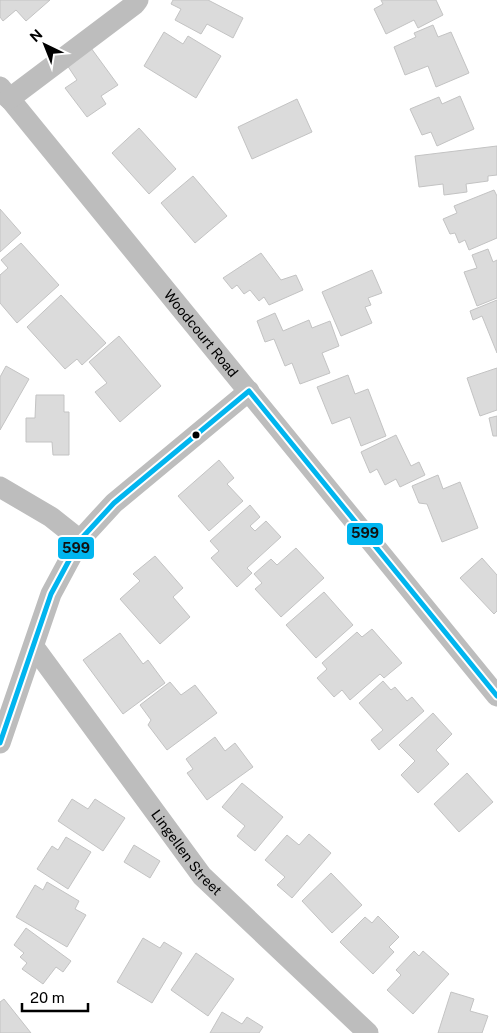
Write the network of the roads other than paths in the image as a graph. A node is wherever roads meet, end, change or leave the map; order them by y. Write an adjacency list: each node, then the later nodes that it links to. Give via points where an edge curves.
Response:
1 (138, 0): 2 (street)
2 (5, 93): 3 (street, Woodcourt Road)
3 (249, 391): 5 (street, via 114,503); 7 (street, Woodcourt Road)
4 (0, 487): 5 (street, via 51,517)
5 (80, 540): 6 (street, via 52,594)
6 (34, 647): 8 (street); 9 (street, Lingellen Street, via 202,876)
7 (497, 696)
8 (0, 743)
9 (368, 1033)

